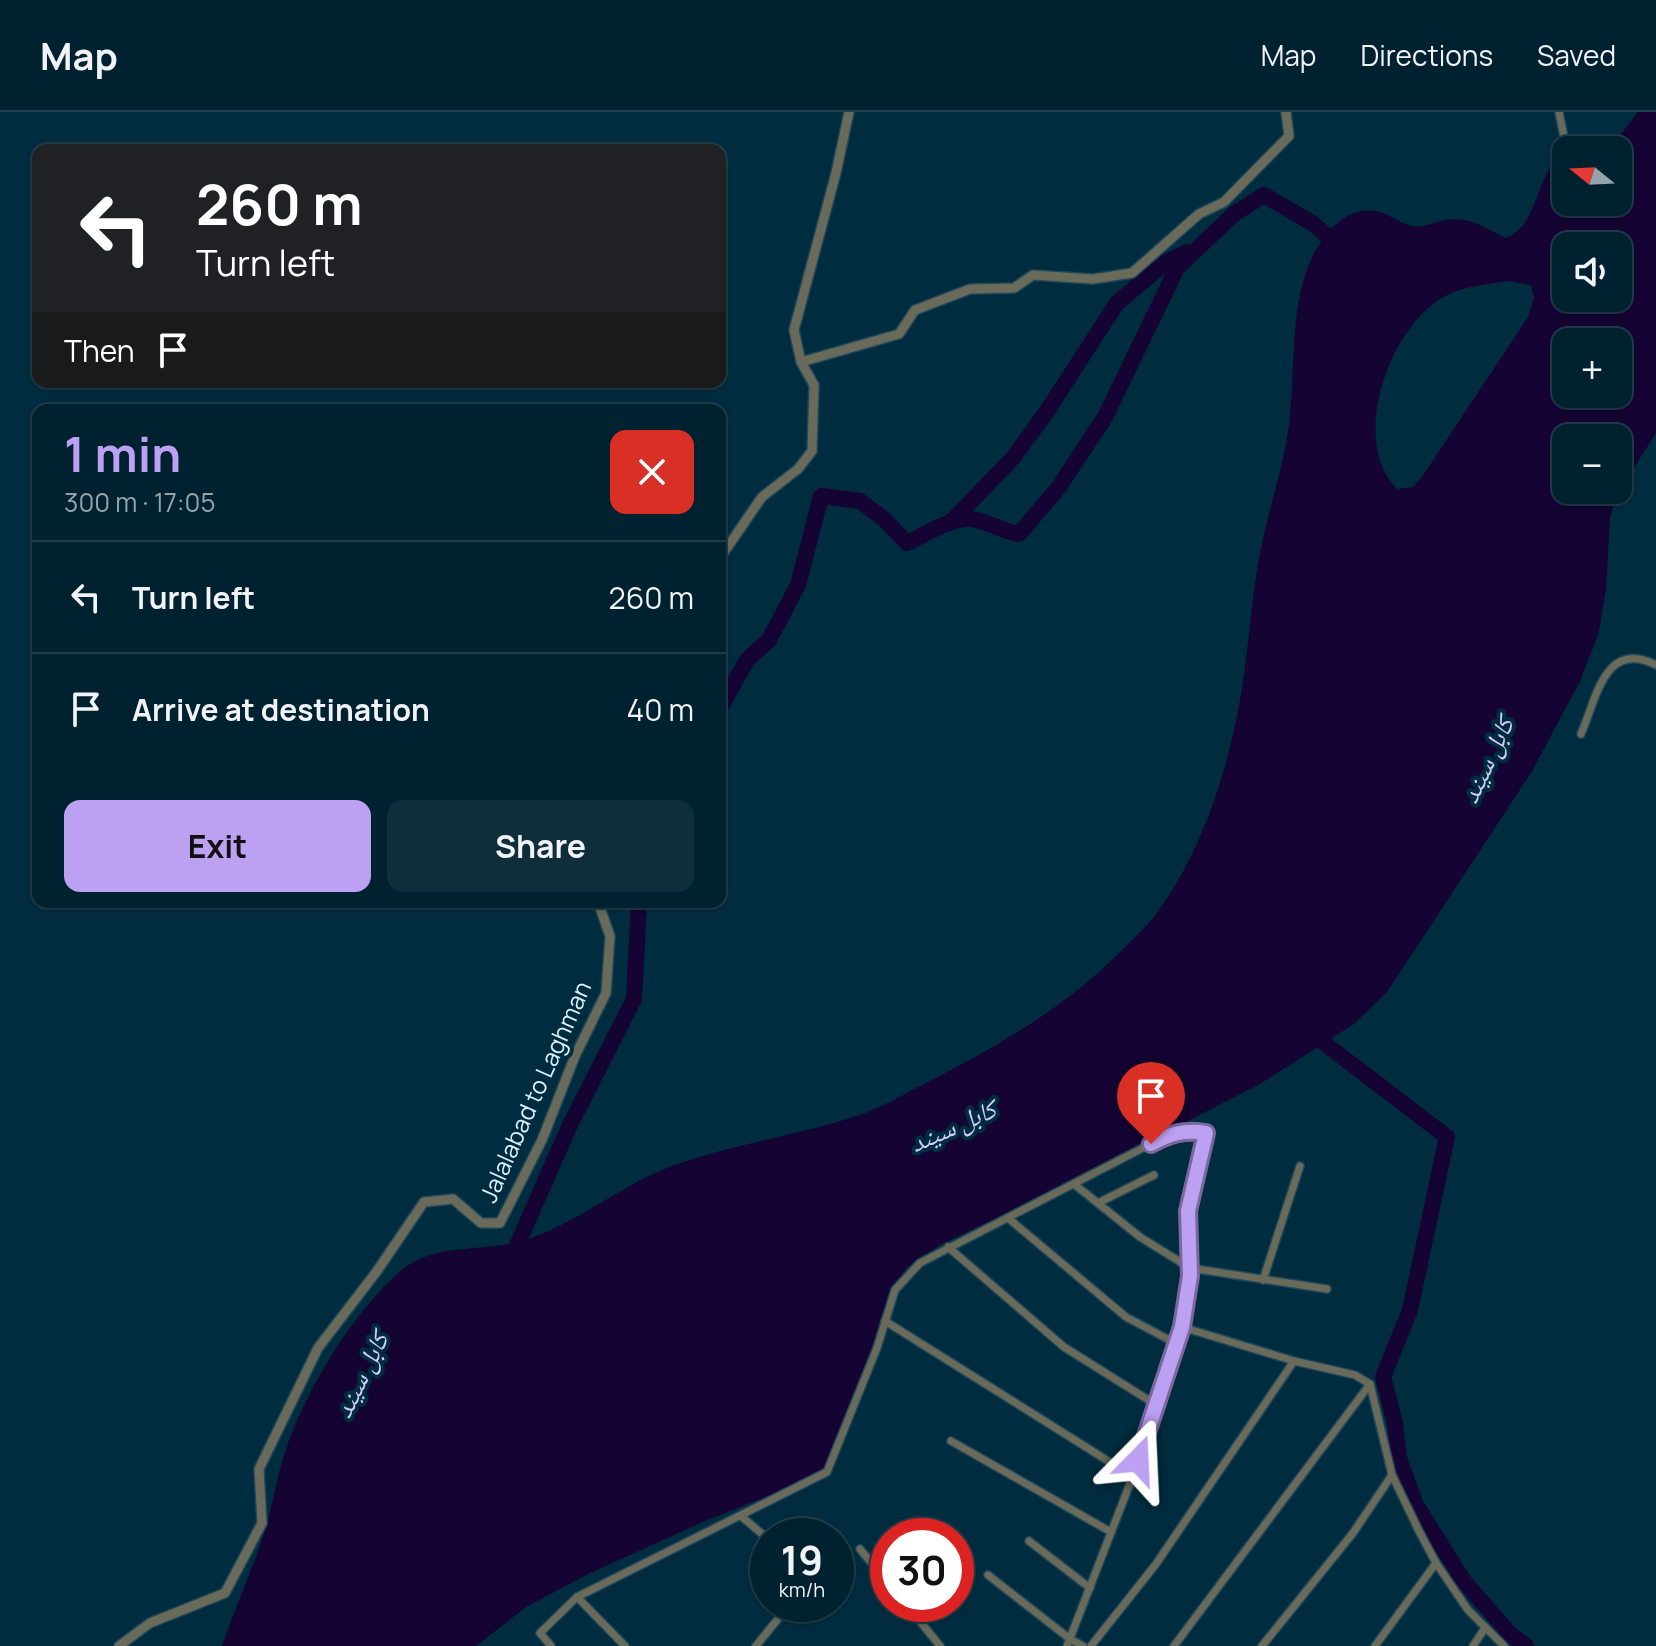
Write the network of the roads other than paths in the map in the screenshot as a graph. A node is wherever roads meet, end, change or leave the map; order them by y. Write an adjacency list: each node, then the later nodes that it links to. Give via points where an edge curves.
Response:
1 (849, 112): 5 (street, via 794,330)
2 (1286, 112): 5 (street, via 1289,136 1224,202 1199,214 1132,273 1093,279 1033,275 1014,288 970,289 915,310 899,334)
3 (1559, 112): 4 (street)
4 (1564, 136)
5 (801, 362): 6 (street, via 814,385 812,451 762,497)
6 (726, 549)
7 (1656, 665): 8 (street, via 1628,657 1618,661 1608,671)
8 (1581, 734)
9 (600, 908): 42 (street, Jalalabad to Laghman, via 610,936 606,993 500,1223 481,1223 453,1199 424,1202 318,1348 259,1469 262,1523 225,1593 150,1623)
10 (1300, 1166): 17 (street)
11 (1154, 1175): 13 (street)
12 (1074, 1184): 13 (street); 14 (street); 16 (street, via 1168,1135 1206,1133 1188,1211)
13 (1098, 1203): 16 (street)
14 (1008, 1218): 15 (street); 21 (street, via 1126,1317)
15 (948, 1247): 19 (street, via 920,1263 895,1290); 24 (street, via 1064,1347)
16 (1190, 1268): 17 (street); 20 (street)
17 (1263, 1280): 18 (street)
18 (1327, 1289)
19 (885, 1321): 27 (street); 28 (street, via 827,1472)
20 (1182, 1327): 21 (street); 22 (street)
21 (1177, 1344): 24 (street)
22 (1294, 1361): 23 (street, via 1355,1375); 48 (street, via 1156,1564)
23 (1370, 1384): 26 (street); 49 (street)
24 (1158, 1406): 27 (street)
25 (951, 1441): 30 (street)
26 (1392, 1475): 34 (street); 50 (street, via 1353,1533)
27 (1132, 1476): 30 (street)
28 (741, 1516): 29 (street); 37 (street)
29 (750, 1524)
30 (1111, 1532): 36 (street)
31 (1029, 1541): 36 (street)
32 (860, 1549): 33 (street)
33 (870, 1561)
34 (1436, 1563): 40 (street); 51 (street)
35 (988, 1575): 41 (street)
36 (1090, 1588): 41 (street)
37 (577, 1597): 43 (street, via 540,1633); 44 (street)
38 (775, 1622): 45 (street)
39 (921, 1622): 46 (street)
40 (1485, 1628): 52 (street); 53 (street)
41 (1068, 1642): 47 (street)
42 (119, 1646)
43 (551, 1646)
44 (625, 1646)
45 (756, 1646)
46 (940, 1646)
47 (1083, 1646)
48 (1091, 1646)
49 (1174, 1646)
50 (1262, 1646)
51 (1375, 1646)
52 (1473, 1646)
53 (1504, 1646)

